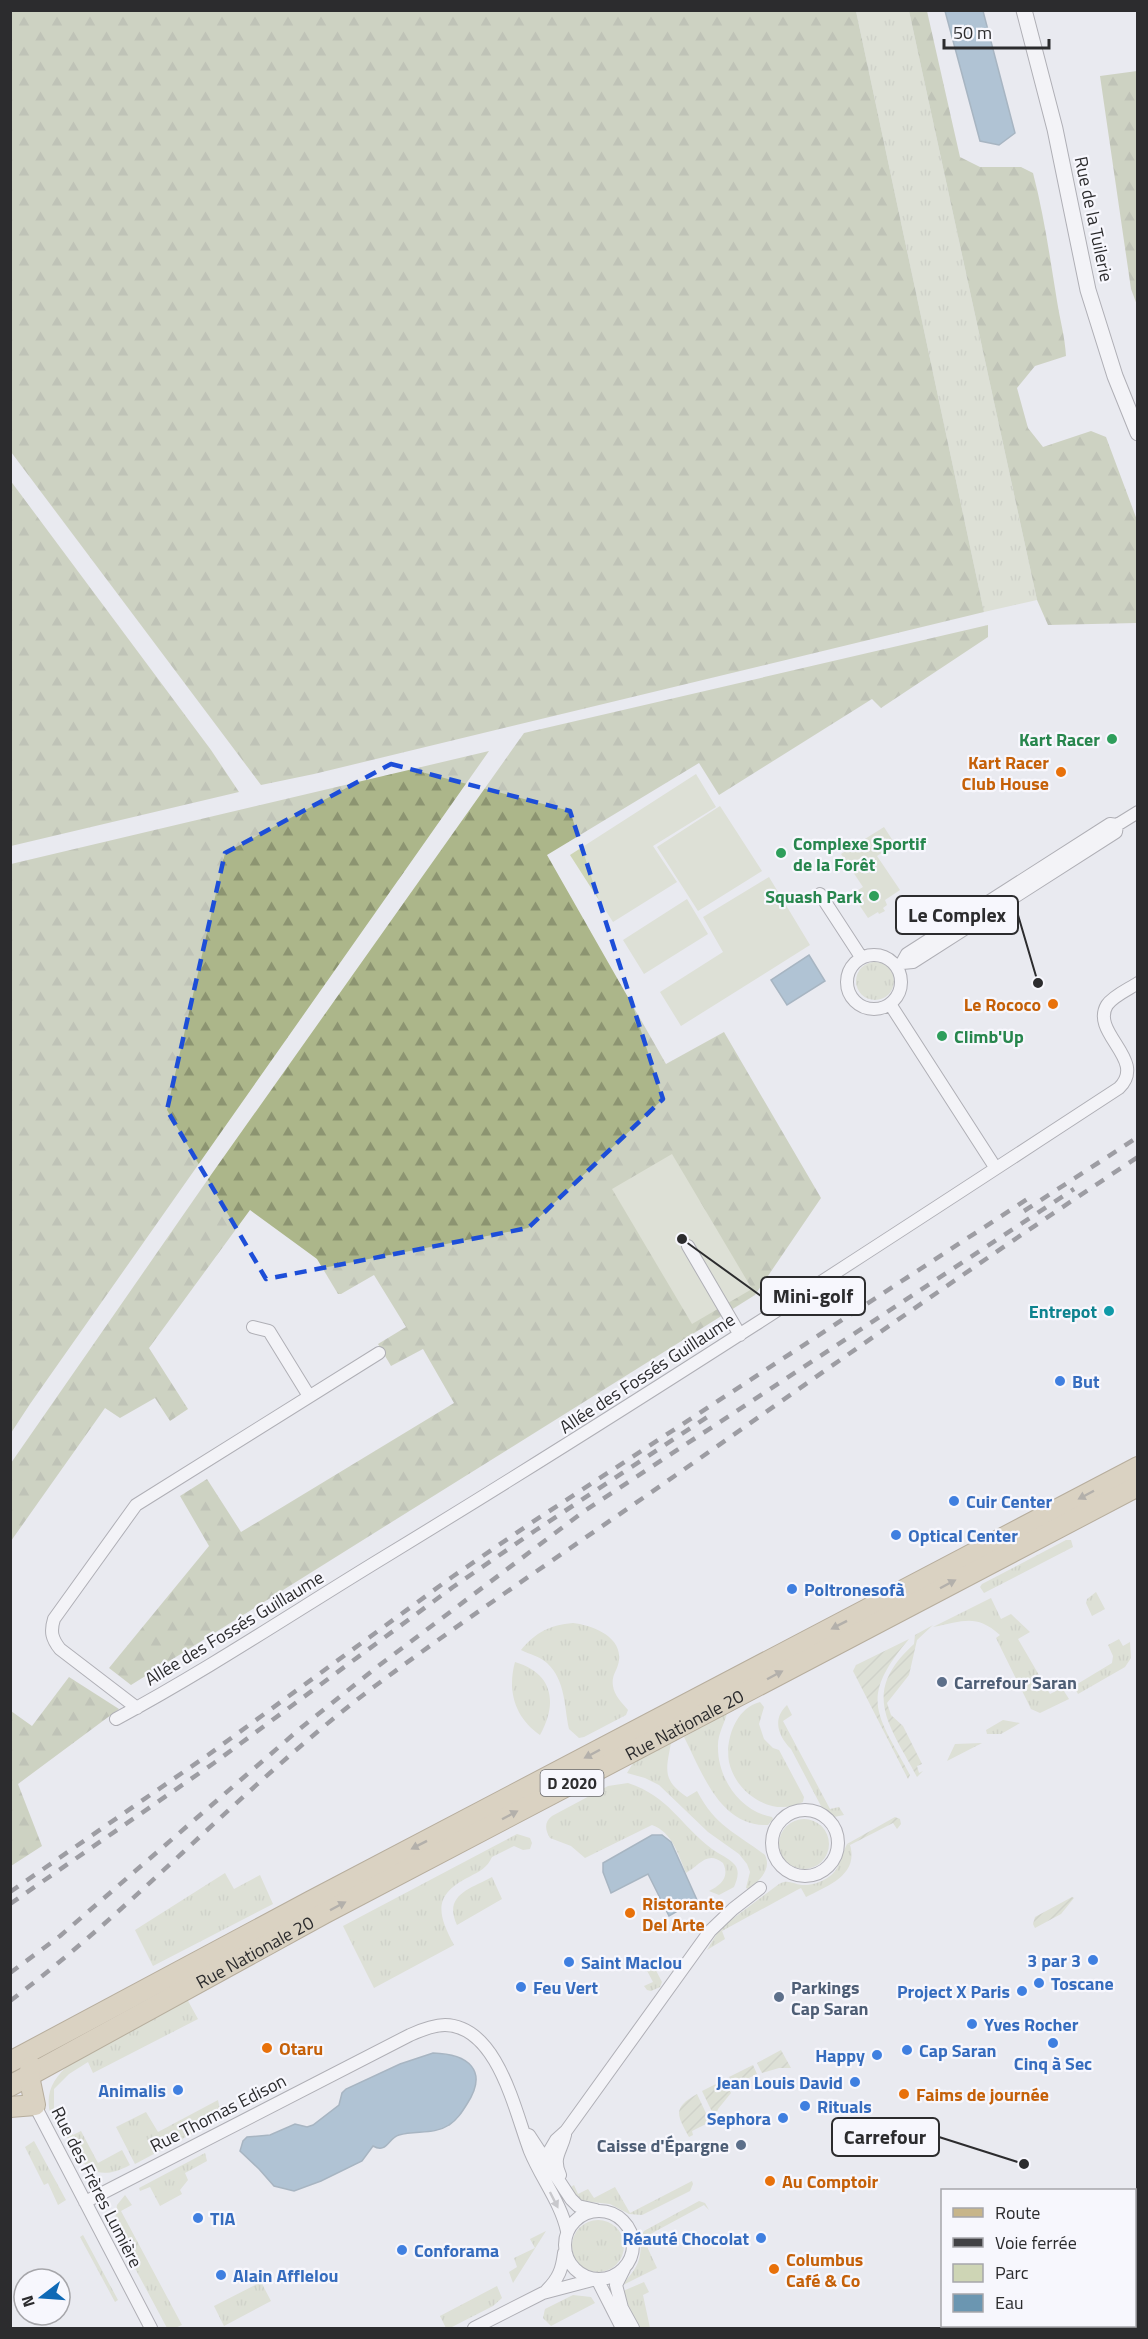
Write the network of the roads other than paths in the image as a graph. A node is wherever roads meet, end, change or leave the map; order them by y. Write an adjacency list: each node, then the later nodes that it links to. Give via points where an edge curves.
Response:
1 (1024, 10): 2 (street, Rue de la Tuilerie, via 1055,129 1088,290)
2 (1137, 433)
3 (1137, 812): 6 (street, via 1117,825 1116,832 913,962)
4 (820, 894): 5 (street)
5 (861, 957): 6 (street, via 881,955); 8 (street, via 847,976 849,993 861,1006 870,1009)
6 (900, 965): 8 (street, via 902,984)
7 (1137, 983): 9 (street, Allée des Fossés Guillaume, via 1110,1002 1104,1013 1106,1024 1129,1064 1125,1083)
8 (890, 1004): 9 (street)
9 (995, 1167): 12 (street, Allée des Fossés Guillaume)
10 (688, 1246): 12 (street)
11 (253, 1327): 14 (street, via 269,1331)
12 (740, 1335): 17 (street, Allée des Fossés Guillaume)
13 (379, 1353): 14 (street, Allée des Fossés Guillaume)
14 (309, 1396): 17 (street, Allée des Fossés Guillaume, via 136,1505 54,1619 53,1640 60,1649)
15 (1137, 1467): 21 (main road, Rue Nationale 20 / D 2020, one-way to 21)
16 (1137, 1486): 23 (main road, Rue Nationale 20 / D 2020, one-way to 16, via 325,1913)
17 (137, 1708): 18 (street, Allée des Fossés Guillaume)
18 (116, 1719)
19 (772, 1844): 19 (street, via 776,1859 786,1871 813,1876 830,1866 838,1838 835,1827 822,1814 800,1810 782,1819)
20 (760, 1888): 26 (street, via 710,1931)
21 (255, 1931): 22 (main road, Rue Nationale 20 / D 2020); 23 (main road, D 2020, via 228,1954 31,2062)
22 (12, 2062): 23 (street)
23 (20, 2081): 24 (main road)
24 (35, 2104): 25 (main road); 29 (street, Rue des Frères Lumière)
25 (10, 2106)
26 (566, 2132): 27 (street, via 556,2140); 28 (street, via 556,2163)
27 (542, 2163): 28 (street, Rue Thomas Edison); 29 (street, Rue Thomas Edison, via 530,2152 522,2123 493,2057 479,2038 456,2026 444,2025 428,2028 346,2067); 31 (street, Rue Thomas Edison, one-way to 31, via 563,2217)
28 (567, 2194): 30 (street, Rue Thomas Edison, via 578,2206)
29 (85, 2202): 35 (street, Rue des Frères Lumière)
30 (603, 2211): 31 (street, via 582,2216); 32 (street, via 623,2221 629,2230 633,2249)
31 (566, 2237): 33 (street, via 570,2263 587,2277); 34 (street, via 562,2269)
32 (625, 2267): 33 (street, via 612,2277); 38 (street, via 616,2285)
33 (597, 2279): 34 (street); 37 (street)
34 (543, 2293): 36 (street)
35 (151, 2328)
36 (474, 2328)
37 (622, 2328)
38 (633, 2328)

